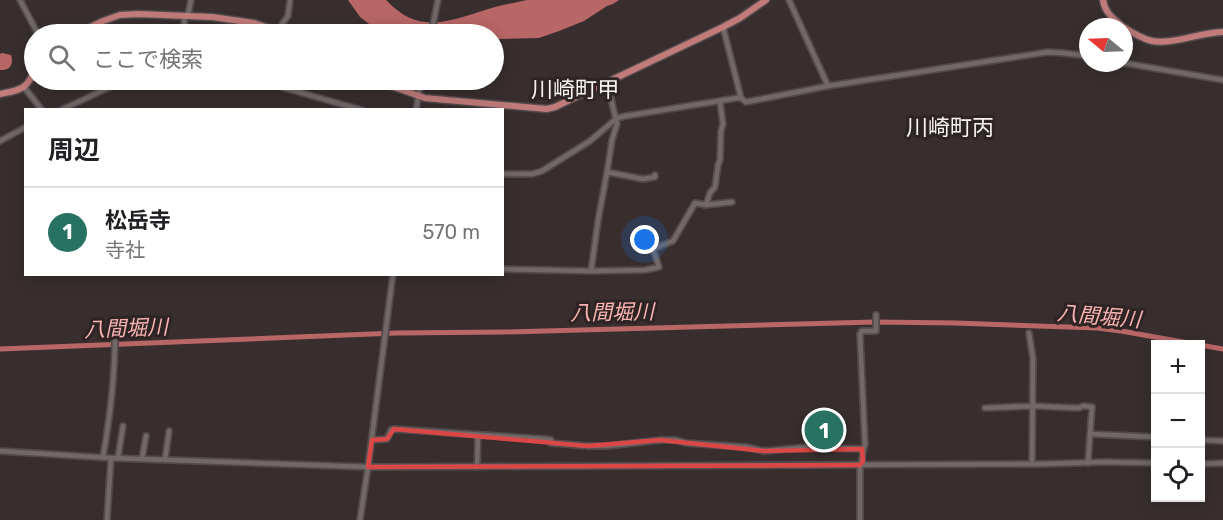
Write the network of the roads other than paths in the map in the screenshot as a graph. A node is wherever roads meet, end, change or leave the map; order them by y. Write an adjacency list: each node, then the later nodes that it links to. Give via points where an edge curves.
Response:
1 (20, 0): 9 (street)
2 (191, 0): 8 (street)
3 (290, 0): 13 (street, via 288,16)
4 (438, 0): 14 (street)
5 (766, 0): 15 (main road)
6 (789, 0): 21 (street)
7 (1103, 0): 16 (main road, via 1112,17 1153,42)
8 (186, 15): 10 (main road, via 120,15); 11 (street); 12 (main road)
9 (33, 24)
10 (97, 24)
11 (185, 24)
12 (257, 24)
13 (282, 24)
14 (432, 24)
15 (723, 27): 20 (main road); 31 (street)
16 (1223, 32)
17 (1079, 55): 21 (street, via 1048,52)
18 (1133, 65): 19 (street)
19 (1223, 80)
20 (607, 82): 30 (main road, via 547,109); 37 (street)
21 (828, 86): 31 (street, via 746,102)
22 (24, 87): 29 (main road)
23 (26, 90): 33 (street)
24 (104, 90): 34 (street)
25 (297, 90): 28 (street)
26 (402, 90): 30 (main road)
27 (419, 90): 30 (street)
28 (301, 91): 35 (street)
29 (0, 94)
30 (418, 96): 36 (street)
31 (741, 98): 32 (street)
32 (720, 101): 37 (street); 44 (street, via 720,160 716,187)
33 (40, 108)
34 (66, 108)
35 (356, 108)
36 (416, 108)
37 (617, 118): 40 (street); 41 (street, via 590,141 542,171)
38 (24, 128): 39 (street)
39 (0, 141)
40 (607, 172): 42 (street, via 643,179); 46 (street)
41 (504, 174)
42 (655, 175)
43 (732, 202): 44 (street)
44 (706, 204): 46 (street, via 695,203 673,241 653,249 659,267)
45 (504, 269): 46 (street)
46 (591, 271)
47 (393, 276): 59 (street)
48 (876, 315): 62 (street, via 876,331 860,334 865,446)
49 (1029, 333): 51 (street)
50 (115, 336): 64 (street)
51 (1033, 406): 52 (street); 55 (street, via 1092,408); 72 (street)
52 (985, 408)
53 (123, 426): 66 (street)
54 (168, 431): 68 (street)
55 (1090, 434): 58 (street); 69 (street)
56 (478, 435): 59 (street, via 394,429 387,439); 62 (street, via 588,446 676,440 764,451 808,447); 76 (street)
57 (146, 436): 67 (street)
58 (1151, 437)
59 (372, 440): 75 (street)
60 (1205, 440): 61 (street)
61 (1223, 441)
62 (862, 449): 74 (street)
63 (0, 451): 64 (street)
64 (103, 457): 65 (street)
65 (111, 458): 66 (street); 77 (street)
66 (118, 458): 67 (street)
67 (142, 459): 68 (street)
68 (165, 460): 75 (street)
69 (1088, 463): 70 (street); 72 (street)
70 (1151, 463)
71 (1223, 463): 73 (street)
72 (1032, 464): 74 (street)
73 (1205, 464)
74 (860, 465): 76 (street); 79 (street)
75 (368, 467): 76 (street); 78 (street)
76 (477, 467)
77 (107, 520)
78 (360, 520)
79 (860, 520)

